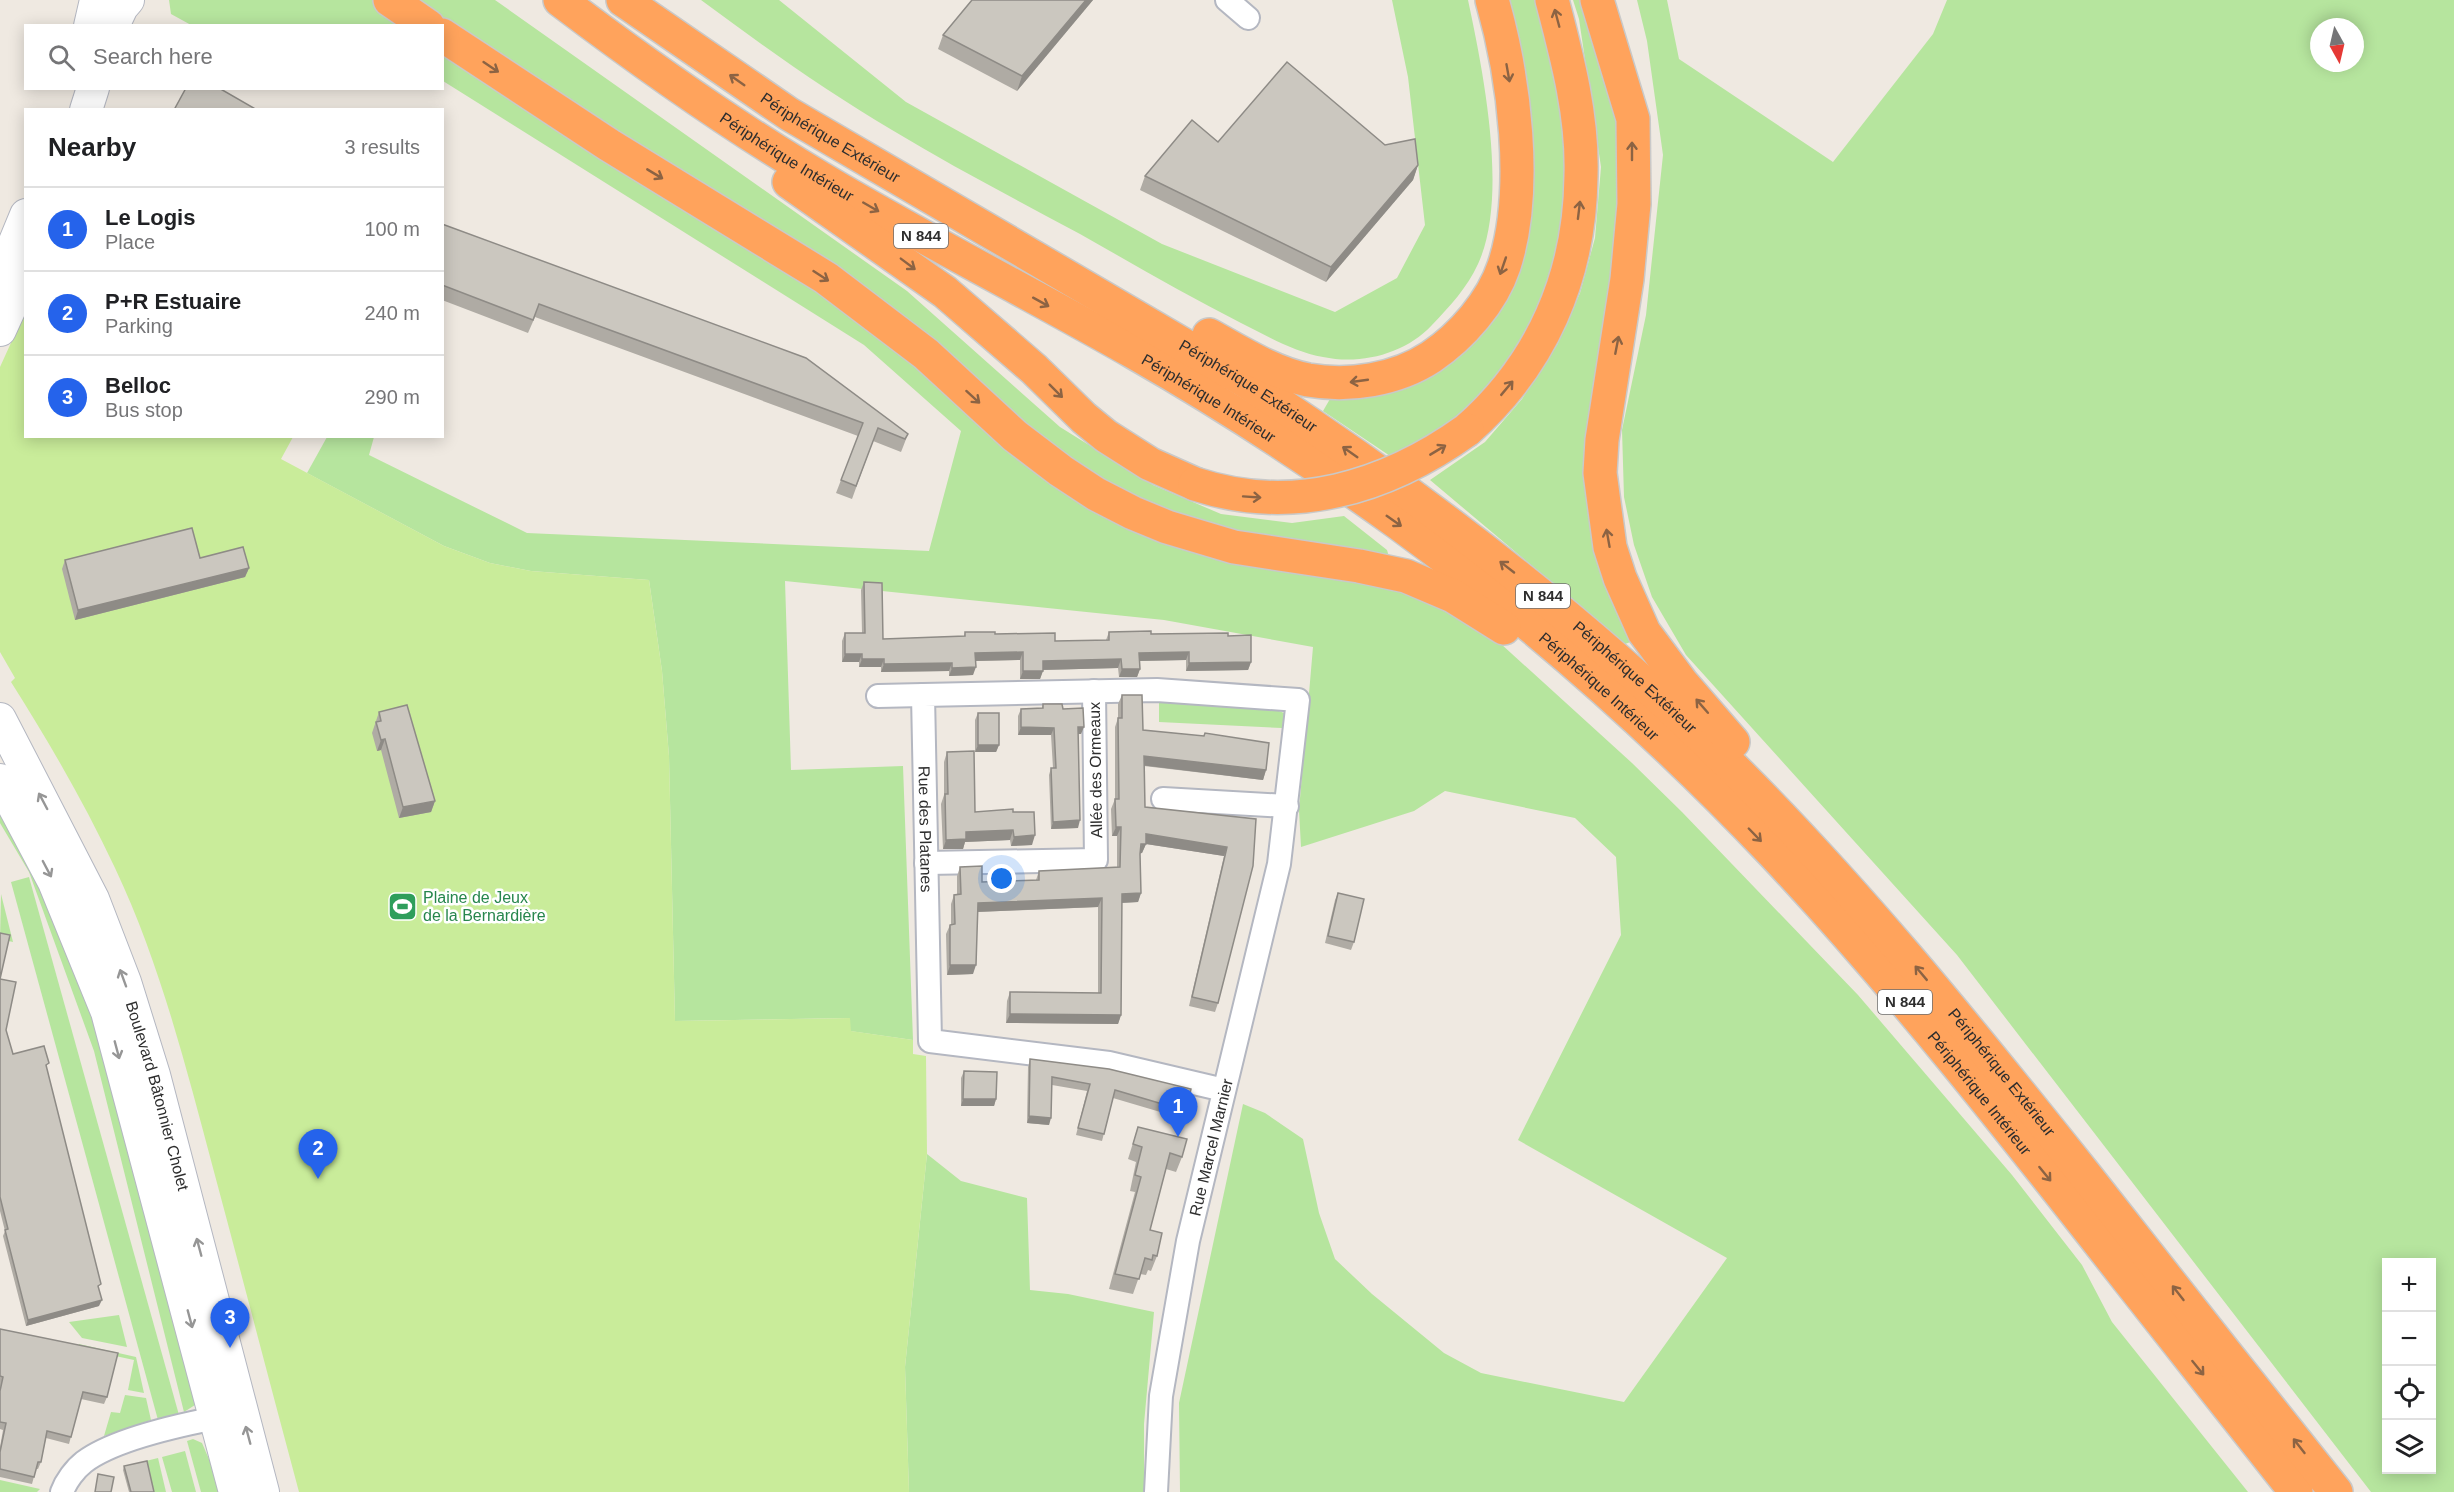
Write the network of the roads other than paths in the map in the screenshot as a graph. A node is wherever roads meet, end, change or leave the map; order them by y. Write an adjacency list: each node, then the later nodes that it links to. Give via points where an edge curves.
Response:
1 (96, 0): 13 (street)
2 (128, 0): 14 (street)
3 (390, 0): 15 (highway)
4 (546, 0): 9 (highway, one-way to 9, bridge, via 740,148 945,292 1106,436 1150,464 1195,484 1239,496 1278,499 1343,490 1391,475 1440,449 1488,412 1537,348 1564,285 1573,249 1582,174 1574,93)
5 (560, 0): 33 (highway, Périphérique Intérieur / N 844, one-way to 33, via 684,90 834,186 1134,352 1295,450 1494,595 1560,650)
6 (623, 0): 23 (highway, Périphérique Extérieur / N 844, one-way to 6, via 789,114)
7 (1227, 0): 12 (street)
8 (1492, 0): 23 (highway, one-way to 23, via 1506,59 1514,124 1515,206 1508,249 1496,284 1474,317 1441,350 1413,367 1389,376 1348,383 1306,380 1257,361 1008,227)
9 (1552, 0)
10 (1597, 0): 21 (highway)
11 (1615, 0): 21 (highway)
12 (1248, 18)
13 (90, 24)
14 (114, 24)
15 (425, 24)
16 (444, 36): 33 (highway, one-way to 33, via 609,146 826,278 926,354 1015,436 1096,494 1167,527 1234,547 1406,576 1453,596 1494,619 1540,657 1688,791)
17 (70, 90): 19 (street)
18 (92, 90): 20 (street)
19 (65, 108)
20 (87, 108)
21 (1633, 118): 32 (highway, one-way to 21, via 1747,758 1644,632 1610,547 1600,473 1628,279 1634,204)
22 (24, 220): 25 (street)
23 (985, 229): 32 (highway, Périphérique Extérieur / N 844, one-way to 23, via 1592,638 1412,495 1242,379)
24 (24, 277): 26 (street)
25 (0, 278)
26 (0, 330)
27 (1094, 691): 28 (street); 35 (street, Rue Marcel Marnier, via 1157,690 1298,700); 36 (street, Allée des Ormeaux, via 1096,860)
28 (923, 695): 29 (street); 36 (street, Rue des Platanes)
29 (878, 696)
30 (0, 719): 41 (street, Boulevard Bâtonnier Cholet, one-way to 30, via 154,1075 124,982 93,899)
31 (0, 780): 38 (street, Boulevard Bâtonnier Cholet, one-way to 38, via 54,882 107,1012)
32 (1754, 789): 44 (highway, Périphérique Extérieur / N 844, one-way to 32, via 1918,969)
33 (1714, 793): 43 (highway, Périphérique Intérieur / N 844, one-way to 43, via 1895,990)
34 (1163, 799): 35 (street)
35 (1287, 806): 37 (street, Rue Marcel Marnier, via 1279,864)
36 (926, 863): 37 (street, Rue des Platanes, via 930,1041 1109,1063)
37 (1224, 1090): 42 (street, Rue Marcel Marnier, via 1188,1241 1161,1396)
38 (216, 1418): 39 (street, via 114,1446 84,1462); 40 (street, Boulevard Bâtonnier Cholet)
39 (63, 1492)
40 (235, 1492)
41 (263, 1492)
42 (1156, 1492)
43 (2296, 1492)
44 (2336, 1492)

